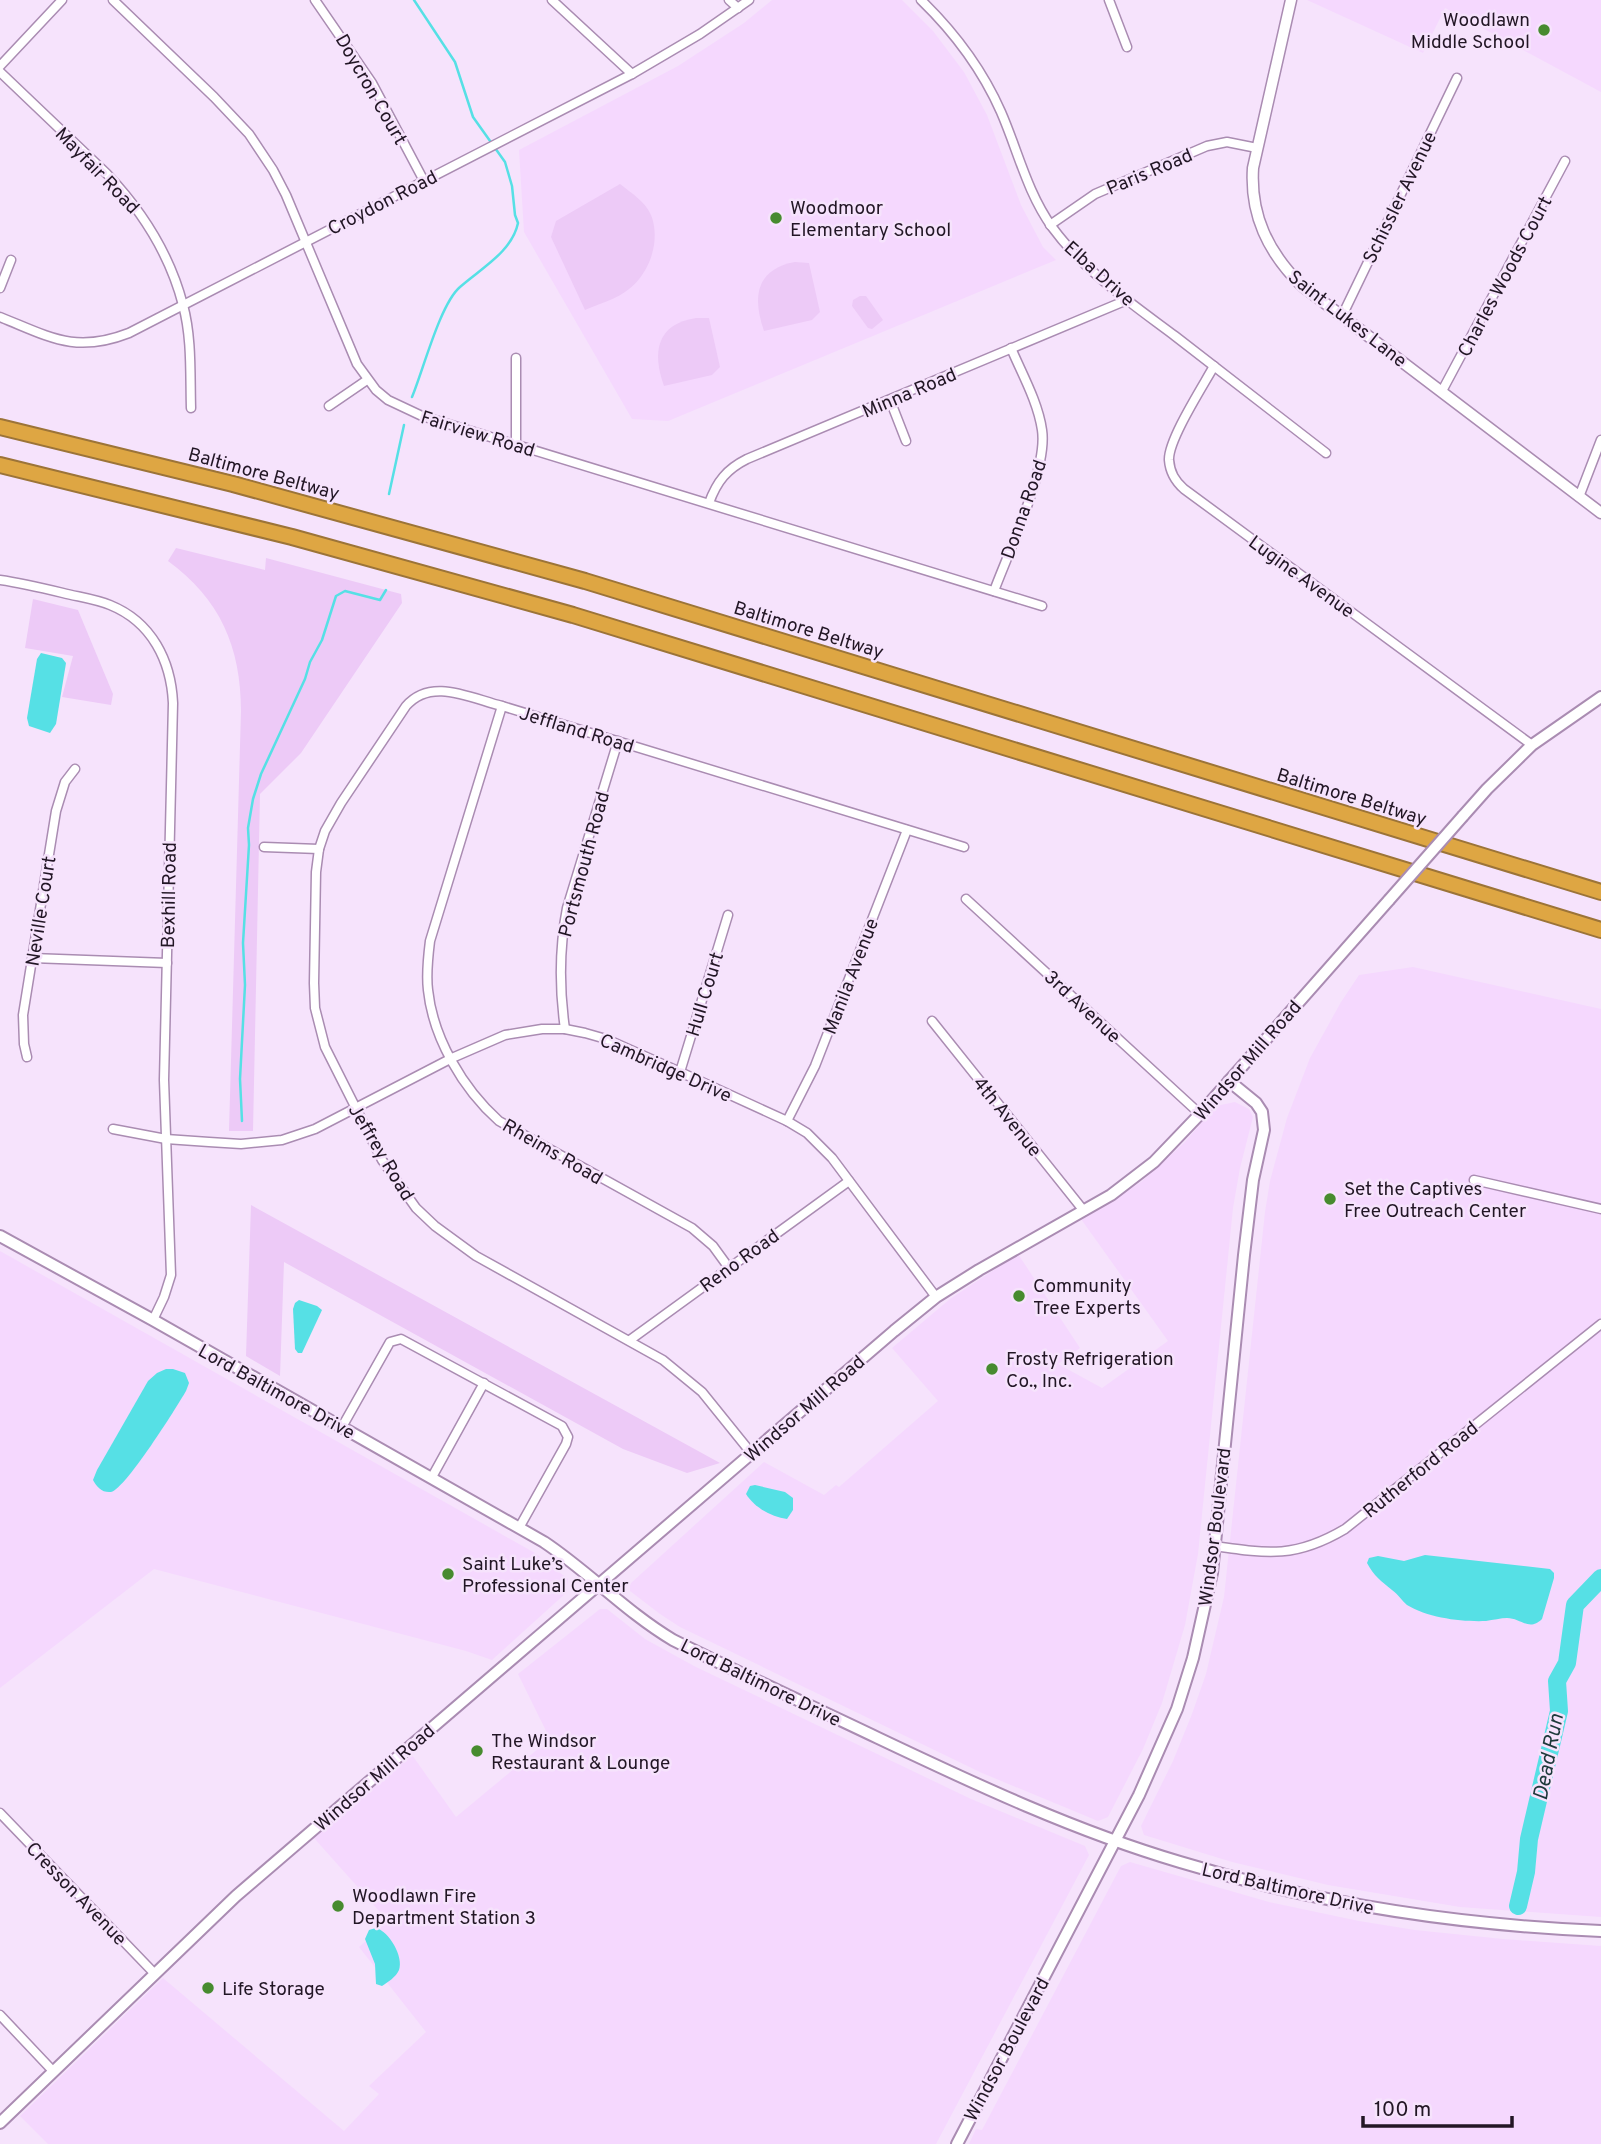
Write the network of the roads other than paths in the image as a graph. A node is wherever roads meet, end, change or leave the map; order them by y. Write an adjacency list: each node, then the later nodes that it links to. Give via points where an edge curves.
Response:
1 (62, 0): 12 (street)
2 (113, 0): 20 (street, Fairview Road, via 249,134 274,170)
3 (316, 0): 18 (street, Doycron Court, via 372,83)
4 (552, 0): 14 (street)
5 (729, 0): 10 (street)
6 (749, 0): 10 (street, Croydon Road)
7 (921, 0): 19 (street, Elba Drive, via 977,67)
8 (1108, 0): 11 (street)
9 (1292, 0): 16 (street, Saint Lukes Lane)
10 (738, 8): 14 (street, Croydon Road)
11 (1127, 47)
12 (0, 66)
13 (0, 72): 24 (street, Mayfair Road, via 138,209 159,243)
14 (632, 74): 18 (street, Croydon Road)
15 (1457, 78): 25 (street, Schissler Avenue)
16 (1256, 148): 19 (street, Paris Road, via 1227,142 1207,146 1095,194); 25 (street, Saint Lukes Lane, via 1254,206 1271,250 1301,285)
17 (1565, 161): 31 (street, Charles Woods Court)
18 (424, 181): 20 (street, Croydon Road)
19 (1050, 225): 23 (street, Elba Drive, via 1077,258)
20 (307, 241): 24 (street, Croydon Road); 30 (street, Fairview Road)
21 (11, 260): 22 (street)
22 (0, 288)
23 (1127, 300): 27 (street, Minna Road); 29 (street, Elba Drive)
24 (183, 305): 26 (street, Croydon Road, via 129,333 89,344 53,338); 34 (street, Mayfair Road)
25 (1342, 316): 31 (street, Saint Lukes Lane)
26 (0, 317)
27 (1011, 348): 32 (street, Minna Road); 45 (street, Donna Road, via 1038,413 1042,455)
28 (516, 358): 38 (street)
29 (1214, 366): 39 (street, Elba Drive); 50 (street, Lugine Avenue, via 1169,452 1175,480)
30 (367, 380): 33 (street); 38 (street, Fairview Road, via 401,408)
31 (1442, 391): 41 (street, Saint Lukes Lane)
32 (890, 400): 37 (street); 42 (street, Minna Road, via 734,466 719,480)
33 (329, 406)
34 (191, 408)
35 (0, 427): 56 (highway, Baltimore Beltway, via 233,484 559,573)
36 (1601, 440): 41 (street)
37 (906, 441)
38 (516, 445): 42 (street, Fairview Road)
39 (1326, 453)
40 (0, 465): 59 (highway, via 292,537 560,611)
41 (1579, 497): 43 (street, Saint Lukes Lane)
42 (709, 503): 45 (street, Fairview Road)
43 (1601, 513)
44 (0, 580): 61 (street, Bexhill Road, via 112,606 140,623 168,666 173,703)
45 (994, 591): 46 (street, Fairview Road)
46 (1042, 606)
47 (1601, 698): 50 (main road, Windsor Mill Road)
48 (502, 706): 49 (street, Jeffland Road); 55 (street, Jeffland Road, via 442,690 413,697 341,803); 65 (street, Rheims Road, via 430,941 427,964 432,1013)
49 (618, 741): 52 (street, Jeffland Road); 63 (street, Portsmouth Road, via 562,933 559,978)
50 (1532, 745): 67 (main road, Windsor Mill Road, bridge, via 1487,789)
51 (75, 769): 60 (street, Neville Court, via 65,782 56,811)
52 (907, 830): 54 (street, Jeffland Road); 70 (street, Manila Avenue, via 815,1066)
53 (264, 847): 55 (street)
54 (964, 847)
55 (319, 849): 68 (street, Jeffrey Road, via 315,1008 325,1047)
56 (1601, 892)
57 (966, 899): 69 (street, 3rd Avenue)
58 (728, 915): 66 (street, Hull Court)
59 (1601, 930)
60 (32, 958): 61 (street); 64 (street, Neville Court, via 23,1015)
61 (167, 963): 72 (street, Bexhill Road)
62 (932, 1021): 76 (street, 4th Avenue)
63 (565, 1029): 65 (street, Cambridge Drive, via 505,1035); 66 (street, Cambridge Drive, via 606,1039)
64 (27, 1057)
65 (452, 1058): 68 (street, Cambridge Drive); 78 (street, Rheims Road, via 473,1094 499,1121 692,1228)
66 (680, 1072): 70 (street, Cambridge Drive)
67 (1229, 1081): 69 (main road, Windsor Mill Road); 88 (main road, Windsor Boulevard, via 1256,1103 1264,1121 1245,1244)
68 (354, 1107): 72 (street, Cambridge Drive, via 315,1129 282,1140 241,1144); 82 (street, Jeffrey Road, via 399,1186 435,1226 476,1256)
69 (1200, 1114): 76 (main road, Windsor Mill Road, via 1130,1182)
70 (788, 1121): 74 (street, Cambridge Drive, via 820,1143)
71 (113, 1129): 72 (street, Cambridge Drive)
72 (166, 1139): 80 (street, Bexhill Road, via 171,1275)
73 (1474, 1180): 75 (street)
74 (849, 1181): 78 (street, Reno Road); 79 (street, Cambridge Drive)
75 (1601, 1209)
76 (1084, 1211): 79 (main road, Windsor Mill Road)
77 (0, 1236): 80 (main road, Lord Baltimore Drive)
78 (729, 1268): 82 (street, Reno Road)
79 (936, 1297): 85 (main road, Windsor Mill Road)
80 (153, 1320): 84 (main road, Lord Baltimore Drive)
81 (1601, 1324): 88 (street, Rutherford Road, via 1345,1529 1312,1546 1277,1552)
82 (630, 1340): 85 (street, Jeffrey Road, via 702,1392)
83 (484, 1383): 84 (street, via 395,1339); 86 (street); 87 (street, via 562,1426 568,1437)
84 (342, 1427): 86 (main road, Lord Baltimore Drive)
85 (752, 1454): 89 (main road, Windsor Mill Road)
86 (432, 1477): 87 (main road, Lord Baltimore Drive)
87 (519, 1528): 89 (main road, Lord Baltimore Drive, via 565,1557)
88 (1215, 1546): 91 (main road, Windsor Boulevard, via 1200,1630 1177,1709)
89 (599, 1586): 91 (main road, Lord Baltimore Drive, via 652,1627 700,1654 978,1786); 93 (main road, Windsor Mill Road, via 236,1896)
90 (0, 1813): 93 (street, Cresson Avenue)
91 (1115, 1840): 92 (main road, Lord Baltimore Drive, via 1249,1881 1371,1908 1505,1925); 97 (main road, Windsor Boulevard)
92 (1601, 1931)
93 (154, 1973): 95 (main road, Windsor Mill Road)
94 (0, 2015): 95 (street)
95 (52, 2070): 96 (main road, Windsor Mill Road)
96 (0, 2123)
97 (957, 2144)

